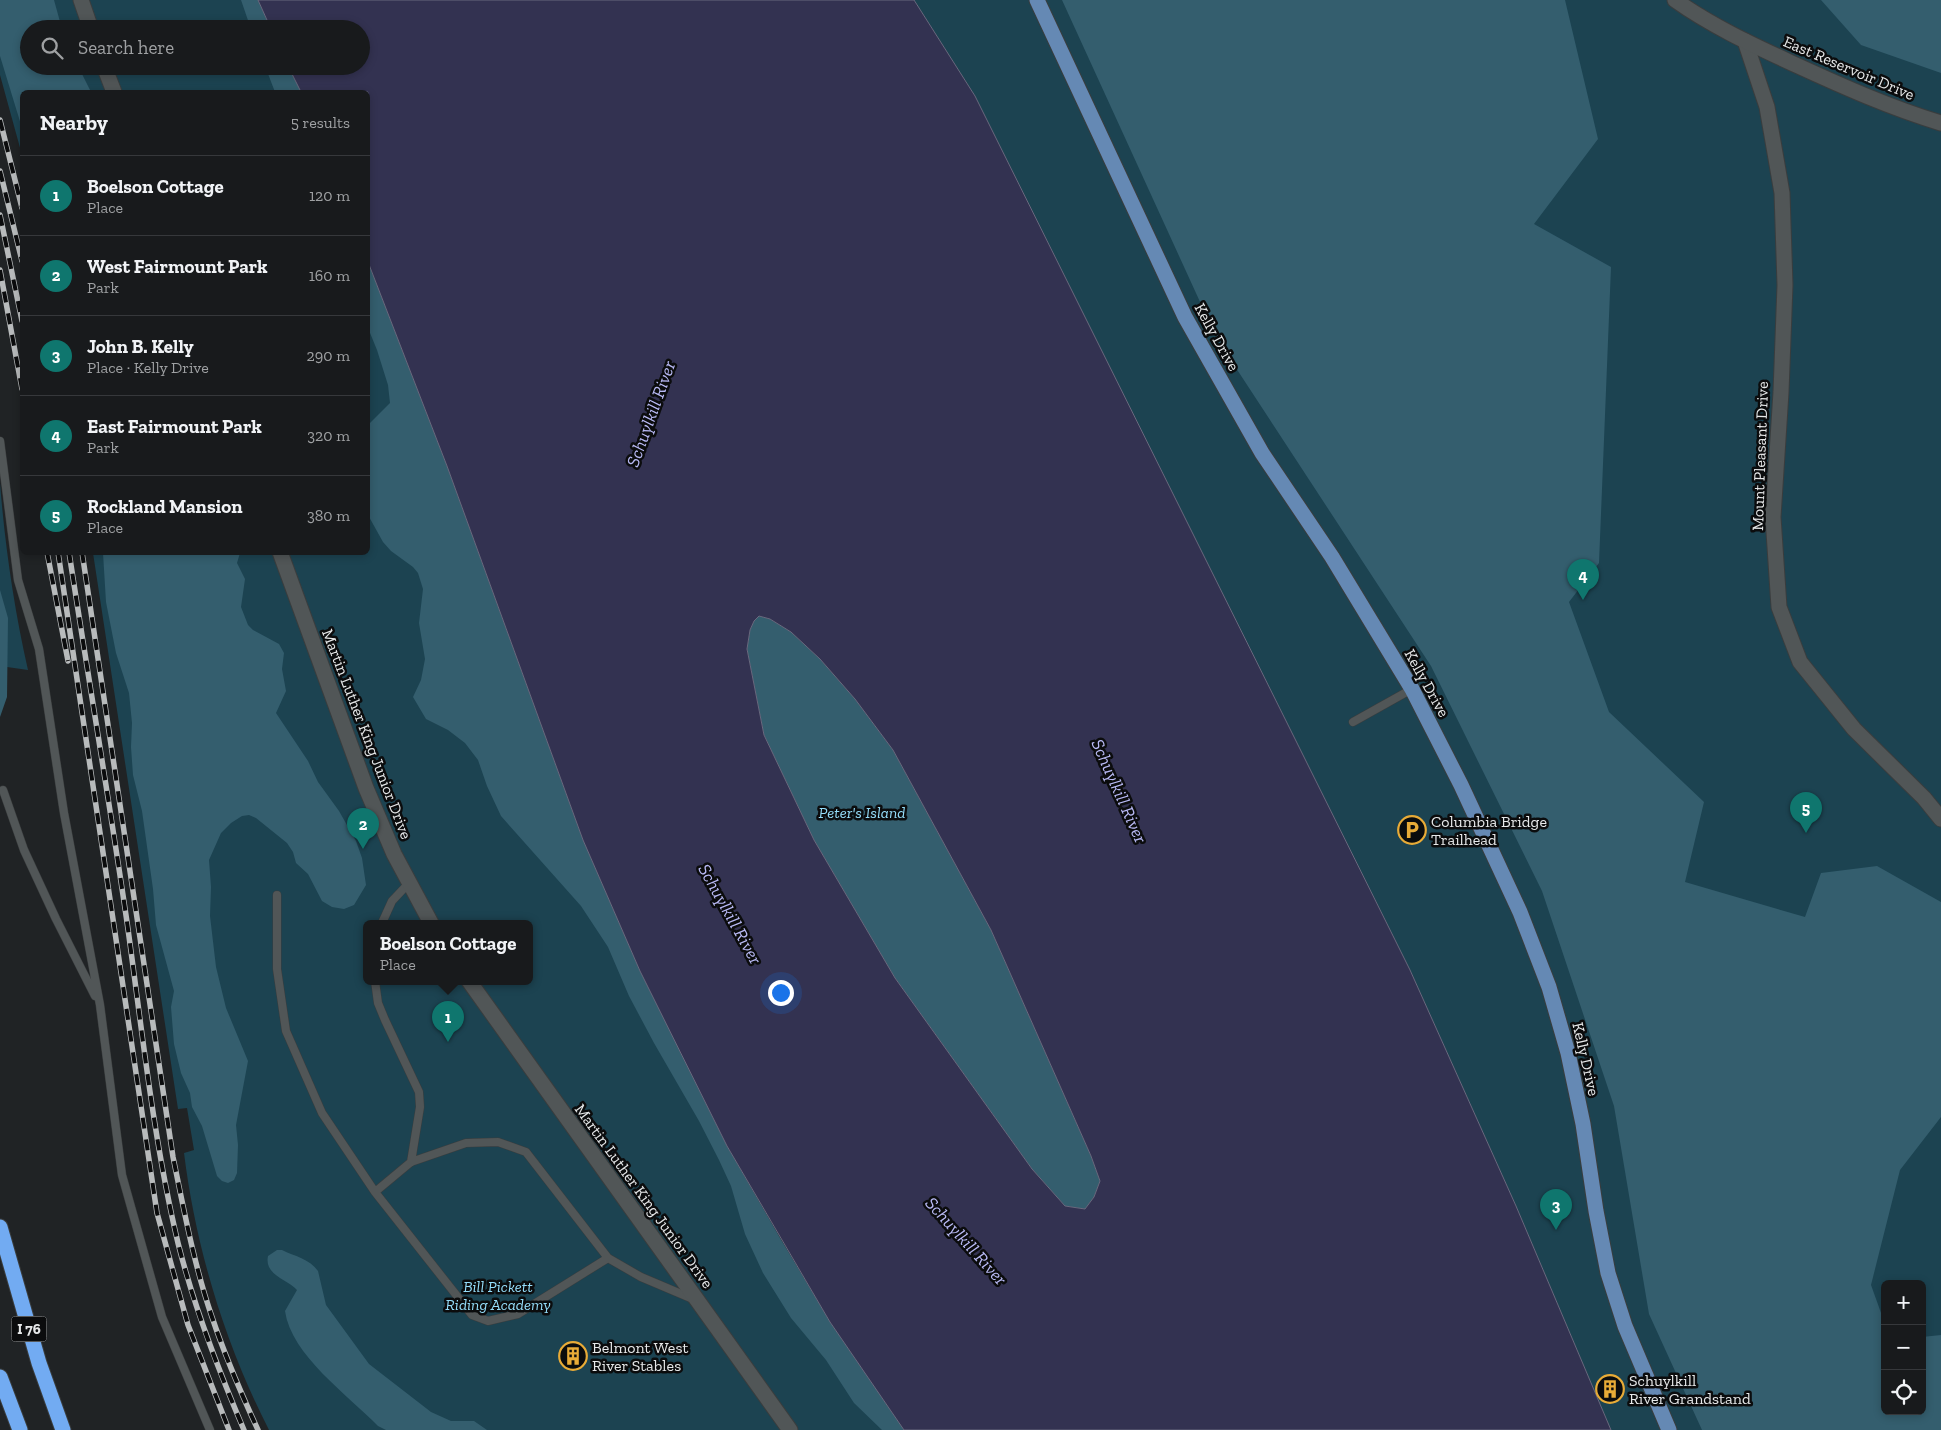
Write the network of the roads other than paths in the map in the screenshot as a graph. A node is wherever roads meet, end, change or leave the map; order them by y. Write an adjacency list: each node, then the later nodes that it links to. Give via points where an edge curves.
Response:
1 (81, 0): 4 (street)
2 (1037, 0): 11 (main road, Kelly Drive, via 1185,317 1262,453 1332,557)
3 (1675, 0): 5 (street, East Reservoir Drive)
4 (88, 20)
5 (1745, 41): 8 (street, East Reservoir Drive, via 1871,99); 14 (street, Mount Pleasant Drive, via 1767,107 1782,193 1785,285 1773,517 1779,607 1800,662 1854,729)
6 (107, 75): 7 (street)
7 (113, 90)
8 (1941, 124)
9 (0, 441): 21 (lane, via 18,580 39,648 64,814)
10 (281, 555): 15 (street, Martin Luther King Junior Drive, via 366,788)
11 (1412, 689): 12 (lane); 32 (main road, Kelly Drive, via 1481,827 1520,912 1549,987 1576,1087 1608,1273 1625,1326)
12 (1353, 722)
13 (3, 790): 21 (lane, via 24,850)
14 (1941, 819)
15 (409, 884): 17 (lane, via 392,901); 18 (street, Martin Luther King Junior Drive)
16 (277, 895): 23 (lane, via 276,969 286,1031 322,1113)
17 (383, 920)
18 (429, 920)
19 (376, 985): 22 (lane, via 378,1003 419,1092 420,1107)
20 (472, 985): 26 (street, Martin Luther King Junior Drive)
21 (100, 1005): 30 (lane, via 122,1175 162,1317)
22 (411, 1162): 23 (lane); 25 (lane, via 466,1144 498,1142 526,1152)
23 (375, 1192): 25 (lane, via 472,1315 488,1320 518,1314)
24 (0, 1227): 29 (highway, I 76, via 39,1363)
25 (608, 1258): 26 (lane, via 641,1277)
26 (697, 1301): 31 (street, Martin Luther King Junior Drive)
27 (0, 1377): 28 (highway)
28 (20, 1430)
29 (63, 1430)
30 (210, 1430)
31 (790, 1430)
32 (1669, 1430)

